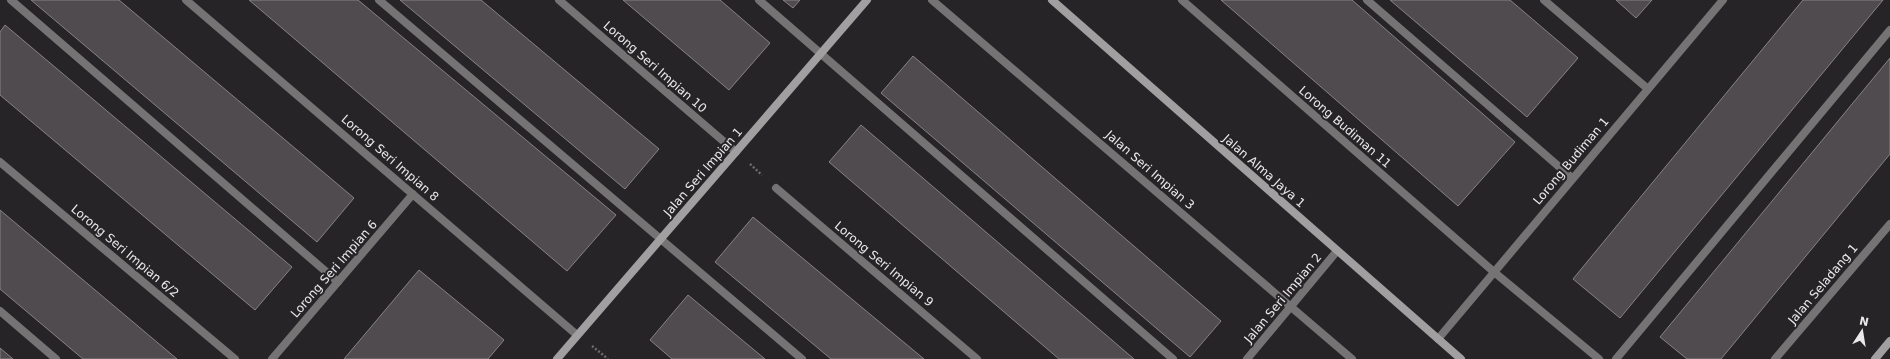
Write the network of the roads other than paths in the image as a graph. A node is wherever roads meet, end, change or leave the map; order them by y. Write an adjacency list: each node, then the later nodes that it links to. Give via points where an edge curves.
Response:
1 (11, 0): 25 (street)
2 (186, 0): 20 (street, Lorong Seri Impian 8)
3 (379, 0): 22 (street)
4 (559, 0): 16 (street, Lorong Seri Impian 10)
5 (759, 0): 14 (street)
6 (867, 0): 14 (street, Jalan Seri Impian 1)
7 (932, 0): 26 (street, Jalan Seri Impian 3)
8 (1052, 0): 23 (street, Jalan Alma Jaya 1)
9 (1182, 0): 24 (street, Lorong Budiman 11)
10 (1367, 0): 18 (street)
11 (1723, 0): 15 (street, Lorong Budiman 1)
12 (1550, 2): 15 (street)
13 (1890, 30): 42 (street)
14 (821, 54): 16 (street, Jalan Seri Impian 1); 37 (street)
15 (1648, 89): 18 (street, Lorong Budiman 1)
16 (736, 152): 22 (street, Jalan Seri Impian 1)
17 (0, 162): 32 (street, Lorong Seri Impian 6/2)
18 (1572, 178): 24 (street, Lorong Budiman 1)
19 (776, 188): 36 (street, Lorong Seri Impian 9)
20 (413, 194): 25 (street, Lorong Seri Impian 6); 28 (street, Lorong Seri Impian 8)
21 (1890, 224): 43 (street, Jalan Seladang 1)
22 (660, 239): 28 (street, Jalan Seri Impian 1); 35 (street)
23 (1337, 252): 26 (street, Jalan Seri Impian 2); 29 (street, Jalan Alma Jaya 1)
24 (1494, 272): 29 (street, Lorong Budiman 1); 41 (street)
25 (338, 282): 33 (street, Lorong Seri Impian 6)
26 (1292, 307): 38 (street, Jalan Seri Impian 2); 39 (street, Jalan Seri Impian 3)
27 (0, 311): 31 (street)
28 (578, 335): 34 (street, Jalan Seri Impian 1)
29 (1438, 339): 40 (street, Jalan Alma Jaya 1)
30 (1890, 341): 44 (street)
31 (56, 359)
32 (235, 359)
33 (272, 359)
34 (557, 359)
35 (802, 359)
36 (977, 359)
37 (1172, 359)
38 (1247, 359)
39 (1352, 359)
40 (1461, 359)
41 (1599, 359)
42 (1616, 359)
43 (1775, 359)
44 (1875, 359)

